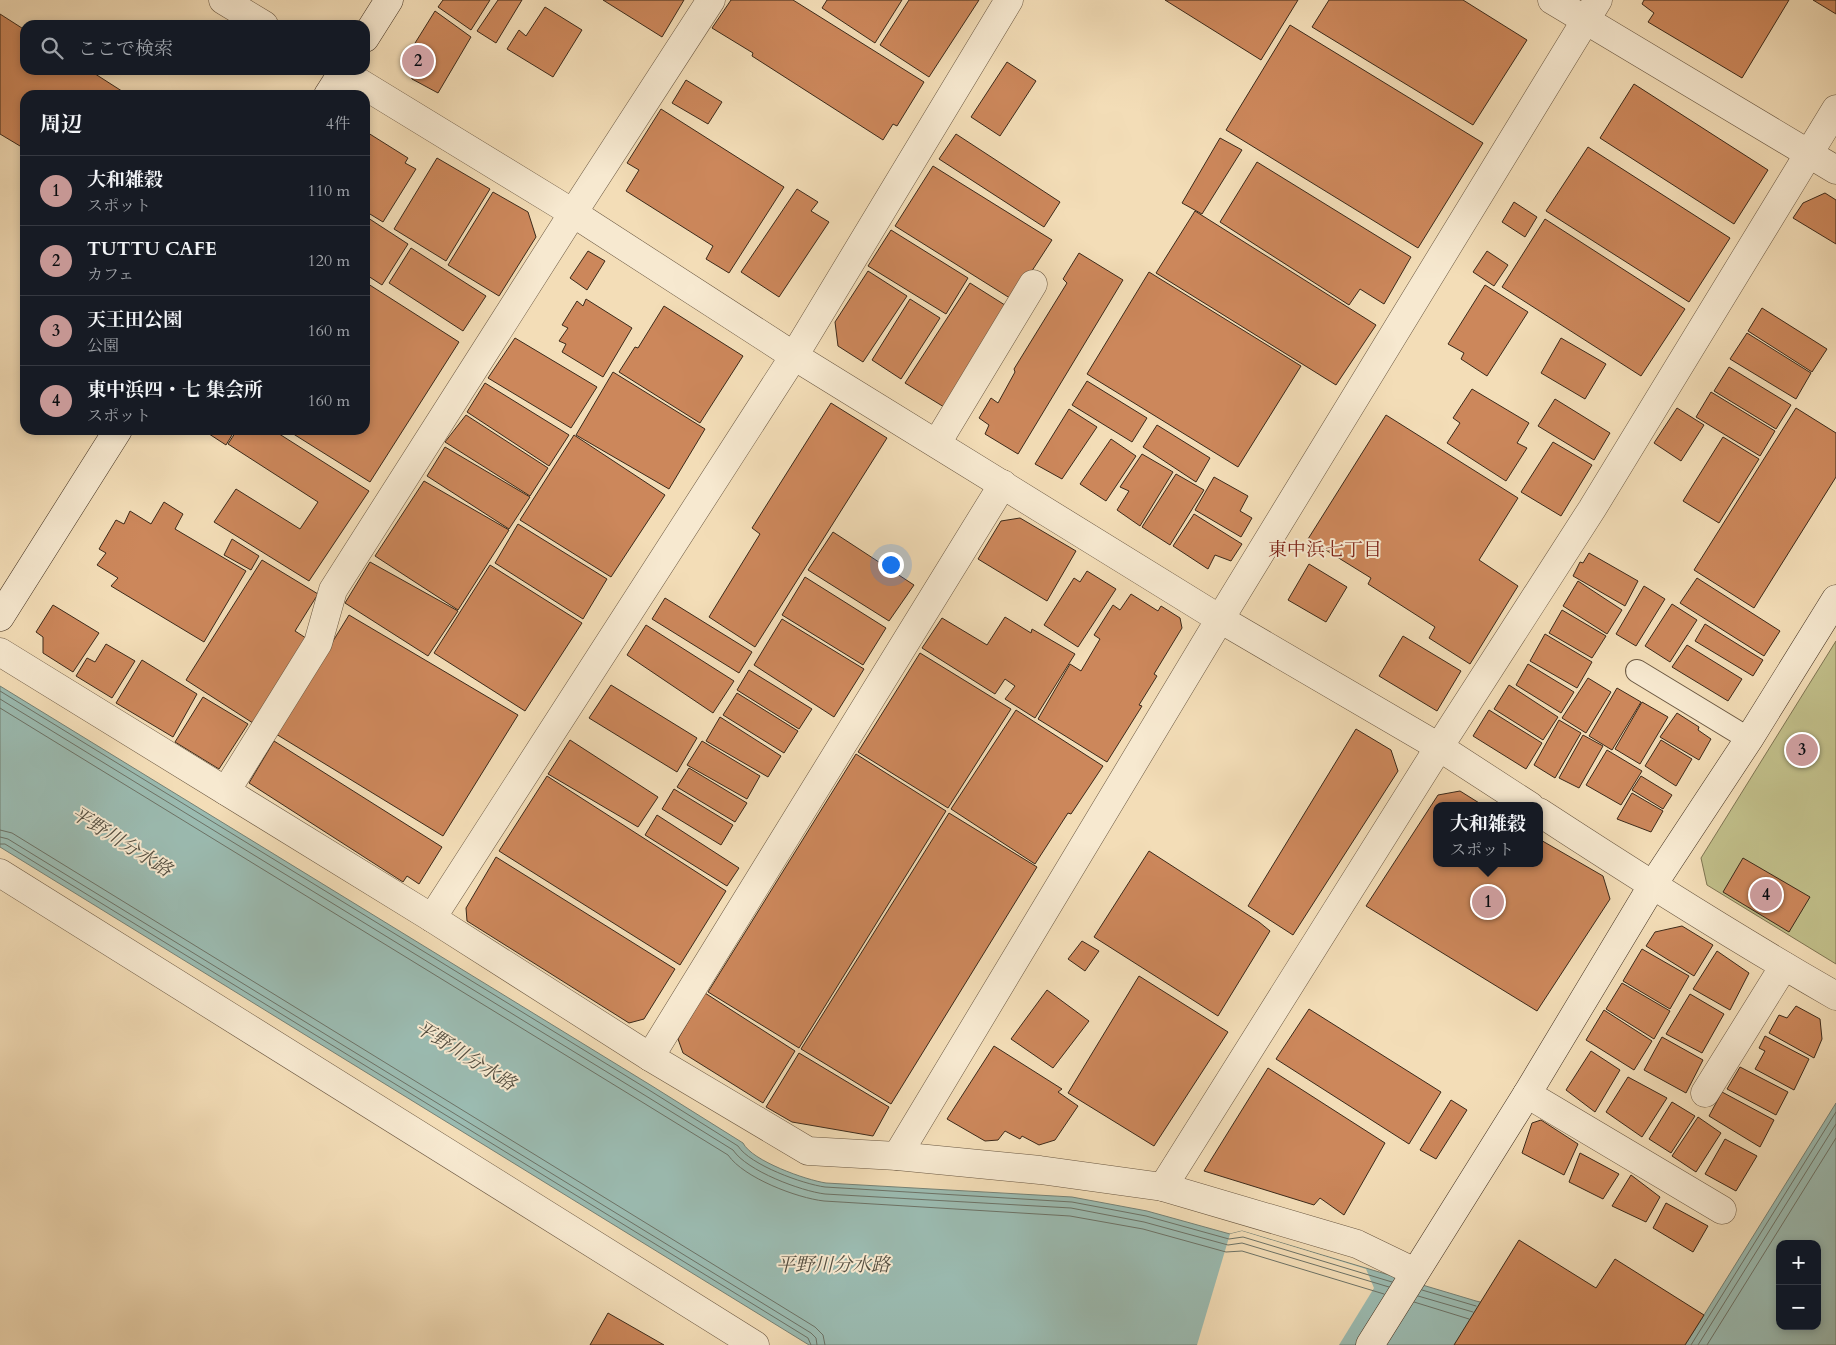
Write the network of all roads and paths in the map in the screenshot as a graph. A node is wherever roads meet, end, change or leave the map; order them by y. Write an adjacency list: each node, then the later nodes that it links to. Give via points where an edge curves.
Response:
1 (223, 0): 7 (street)
2 (389, 0): 8 (street)
3 (712, 0): 15 (street)
4 (1009, 0): 17 (street)
5 (1552, 0): 6 (street)
6 (1591, 10): 13 (street); 23 (street)
7 (256, 20)
8 (370, 30)
9 (340, 75): 11 (street)
10 (349, 75): 15 (street)
11 (331, 90)
12 (1836, 109): 13 (street)
13 (1808, 153): 14 (street); 27 (street, via 1592,509)
14 (1836, 170)
15 (573, 213): 17 (street); 28 (street, via 333,590 318,644)
16 (1033, 284): 19 (street)
17 (794, 356): 19 (street); 33 (street)
18 (115, 435): 22 (street)
19 (937, 443): 20 (street)
20 (1003, 484): 23 (street); 36 (street)
21 (1836, 600): 26 (street)
22 (0, 617)
23 (1220, 618): 27 (street); 39 (street)
24 (0, 652): 28 (street)
25 (1637, 671): 26 (lane)
26 (1749, 739): 32 (street)
27 (1439, 747): 29 (street); 40 (street)
28 (226, 792): 33 (street)
29 (1524, 802)
30 (1543, 815): 32 (street)
31 (0, 873): 43 (street)
32 (1652, 886): 34 (street); 38 (street)
33 (432, 918): 36 (street)
34 (1784, 966): 35 (street); 37 (street)
35 (1836, 996)
36 (650, 1057): 39 (street, via 808,1151)
37 (1705, 1093)
38 (1527, 1094): 41 (street); 42 (street)
39 (897, 1156): 40 (street, via 1040,1170)
40 (1163, 1187): 42 (street, via 1357,1244)
41 (1722, 1210)
42 (1415, 1272): 44 (street)
43 (755, 1345)
44 (1370, 1345)

